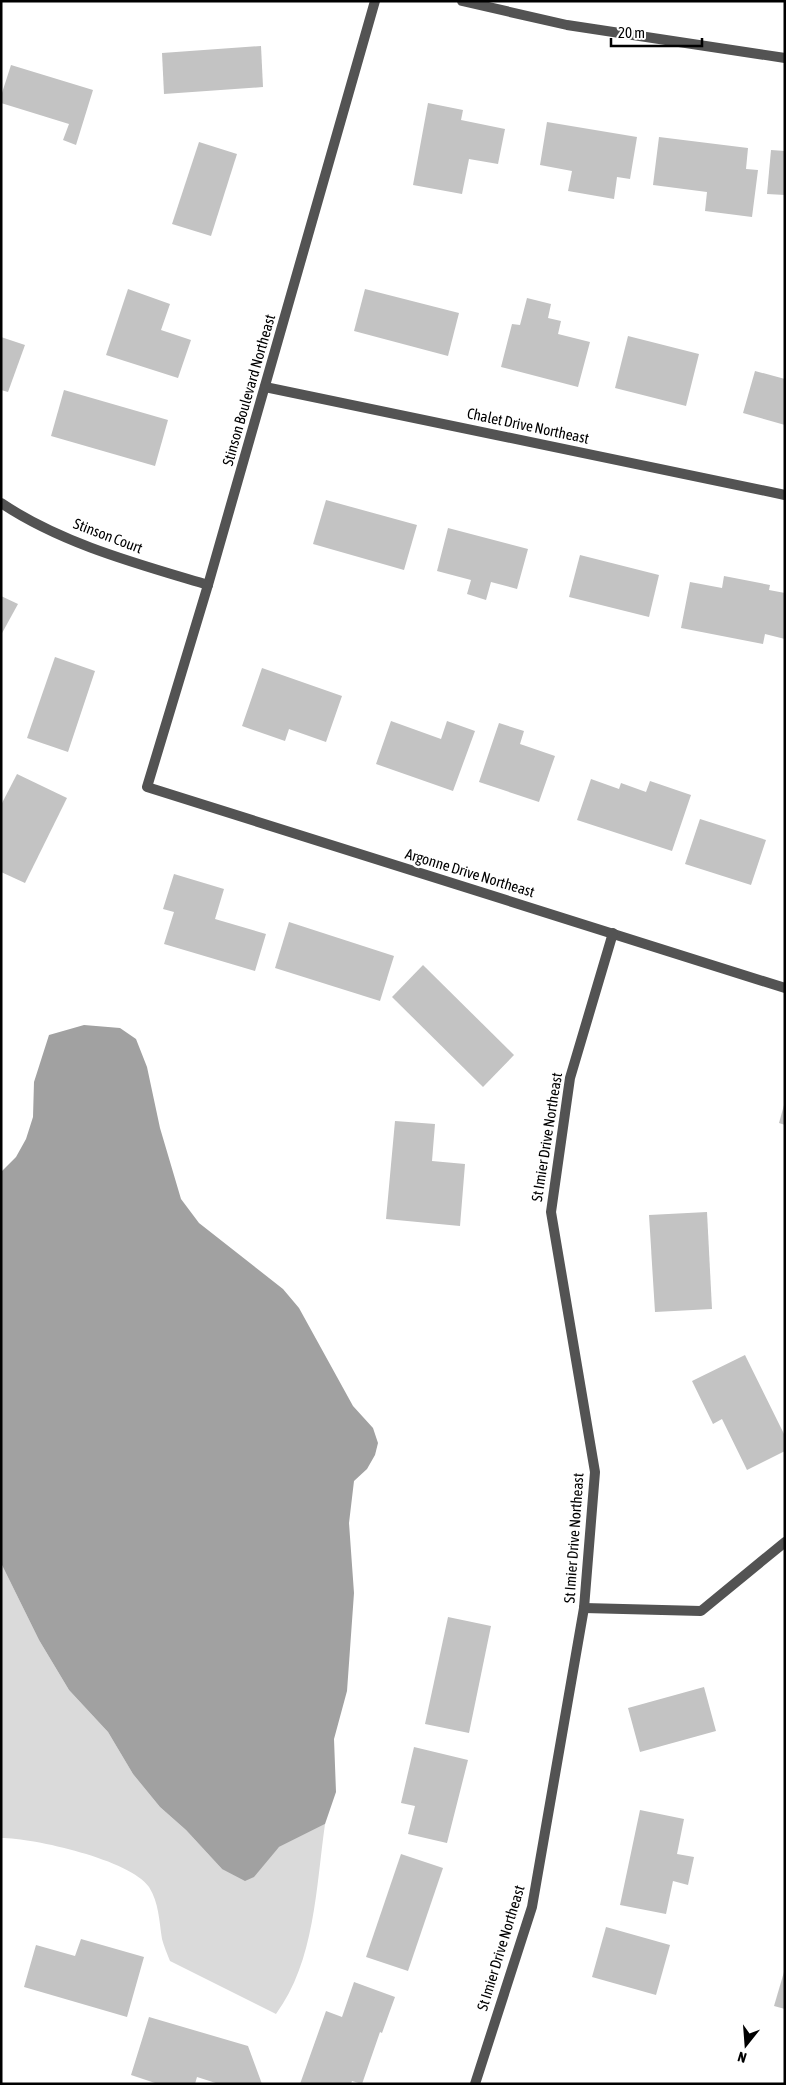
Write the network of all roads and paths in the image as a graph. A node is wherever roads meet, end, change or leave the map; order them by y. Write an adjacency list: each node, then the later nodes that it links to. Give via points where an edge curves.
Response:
1 (375, 1): 4 (street, Stinson Boulevard Northeast)
2 (462, 1): 3 (street, via 566,25)
3 (785, 58)
4 (265, 387): 5 (street, Chalet Drive Northeast); 7 (street, Stinson Boulevard Northeast)
5 (785, 495)
6 (1, 503): 7 (street, Stinson Court, via 65,536 115,556)
7 (208, 585): 8 (street, Stinson Boulevard Northeast)
8 (147, 787): 9 (street, Argonne Drive Northeast)
9 (613, 933): 10 (street, Argonne Drive Northeast); 12 (street, St Imier Drive Northeast, via 570,1078 551,1212 595,1472)
10 (785, 988)
11 (785, 1542): 12 (street, via 701,1610)
12 (584, 1608): 13 (street, St Imier Drive Northeast, via 532,1907)
13 (475, 2084)

